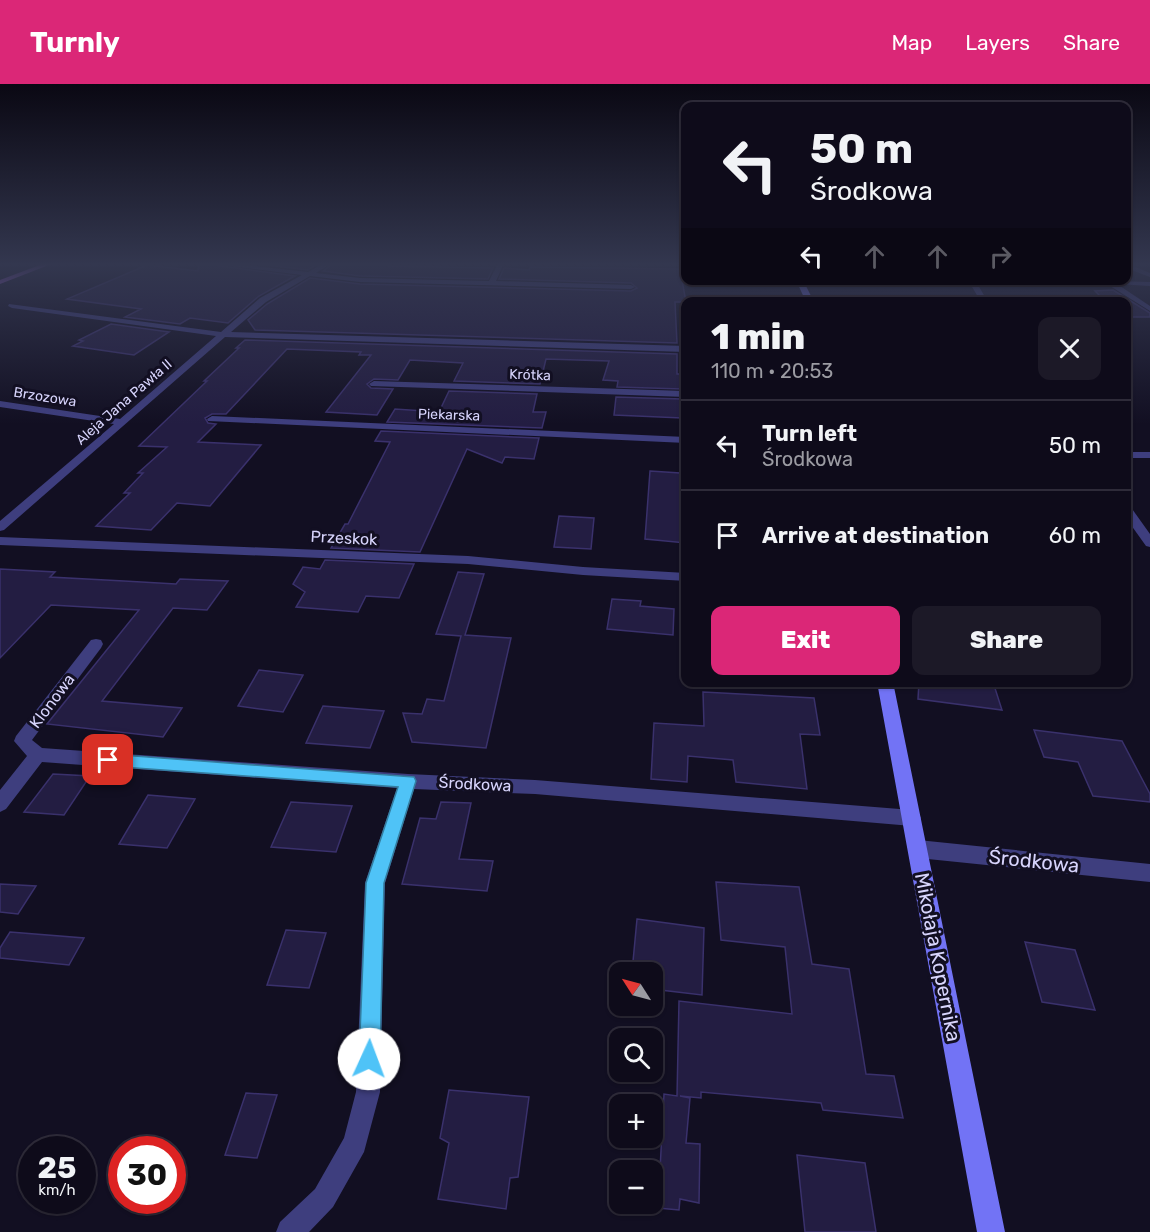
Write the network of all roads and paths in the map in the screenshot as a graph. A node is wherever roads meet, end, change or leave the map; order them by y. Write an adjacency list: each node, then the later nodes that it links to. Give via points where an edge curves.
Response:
1 (92, 317): 3 (street)
2 (244, 317): 3 (street, Aleja Jana Pawła II)
3 (223, 334): 4 (street); 9 (street, Aleja Jana Pawła II)
4 (681, 349)
5 (374, 384): 6 (street, Krótka)
6 (681, 394)
7 (0, 404): 9 (street, Brzozowa)
8 (212, 419): 10 (street, Piekarska)
9 (122, 422): 14 (street, Aleja Jana Pawła II)
10 (681, 440)
11 (1150, 455): 12 (street)
12 (1131, 456)
13 (1131, 516): 16 (street)
14 (0, 527)
15 (0, 541): 17 (street, Przeskok, via 468,560)
16 (1150, 543)
17 (681, 577)
18 (96, 644): 20 (street, Klonowa, via 22,741)
19 (886, 687): 23 (street, Mikołaja Kopernika)
20 (38, 755): 21 (street, Środkowa); 22 (street)
21 (408, 781): 23 (street, Środkowa, via 535,787); 26 (street, via 375,883 368,1092 355,1143 324,1198)
22 (0, 804)
23 (912, 818): 24 (street, Mikołaja Kopernika)
24 (918, 849): 25 (street, Środkowa); 27 (street, Mikołaja Kopernika)
25 (1150, 873)
26 (290, 1232)
27 (991, 1232)

